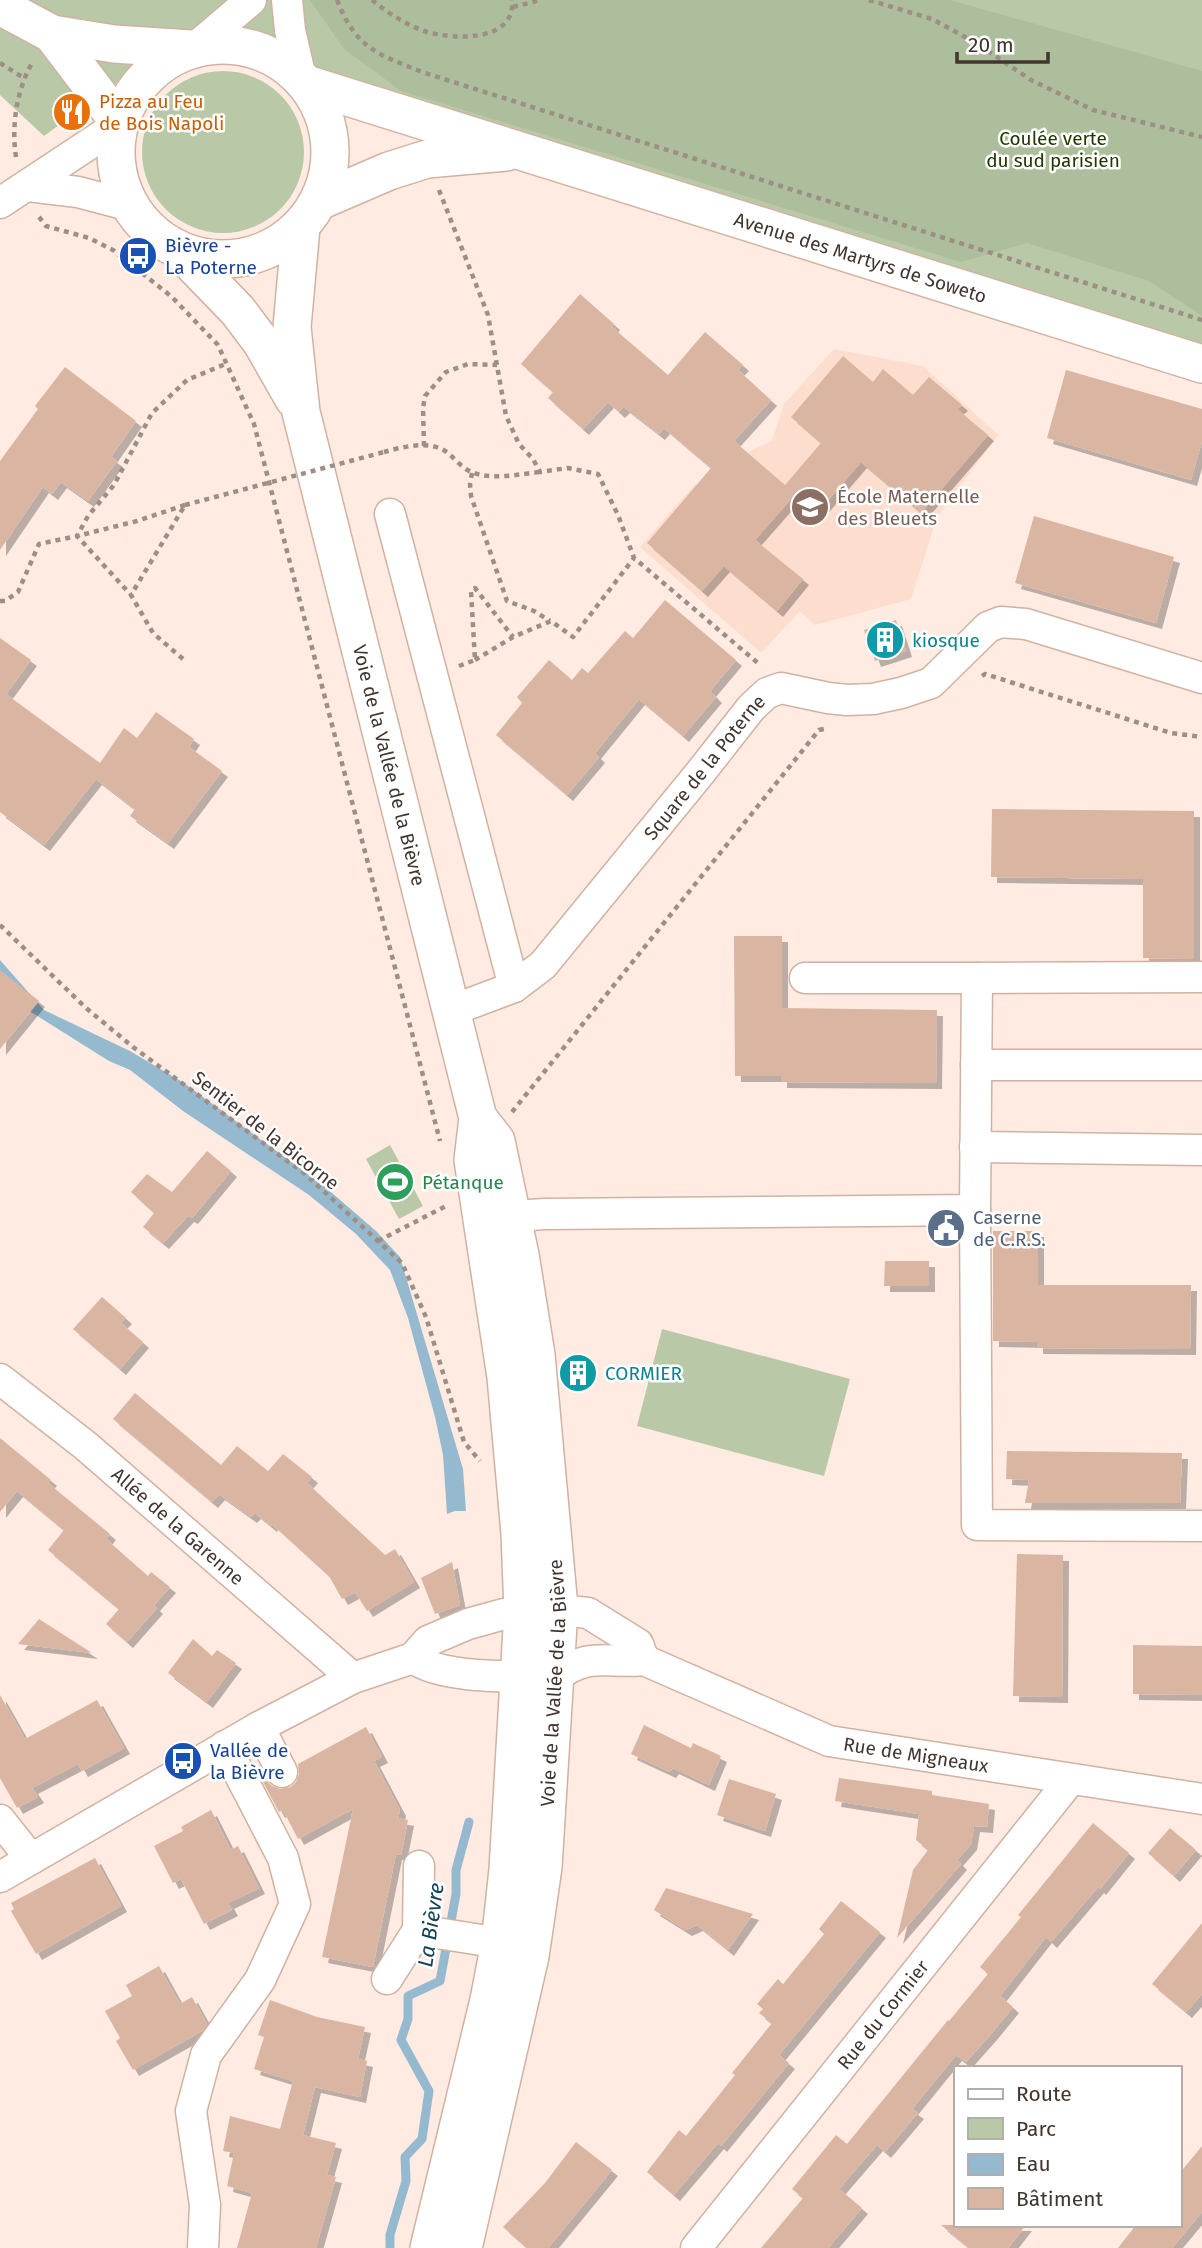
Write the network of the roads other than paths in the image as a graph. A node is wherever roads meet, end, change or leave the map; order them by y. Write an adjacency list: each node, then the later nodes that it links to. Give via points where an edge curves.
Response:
1 (251, 0): 5 (street)
2 (287, 0): 6 (street)
3 (0, 6): 4 (main road)
4 (44, 44): 5 (main road); 7 (main road)
5 (193, 48): 6 (main road, via 234,44 271,55); 7 (main road, via 166,60 146,76)
6 (304, 81): 8 (main road, Avenue des Martyrs de Soweto); 12 (main road, via 326,120 330,161)
7 (119, 123): 9 (street); 11 (main road, via 117,170)
8 (520, 150): 12 (main road, Avenue des Martyrs de Soweto, via 427,159 389,171); 14 (main road, Avenue des Martyrs de Soweto)
9 (28, 186): 10 (street); 11 (street, via 78,192)
10 (0, 203)
11 (131, 206): 13 (main road, via 153,234)
12 (310, 214): 13 (main road, via 275,246 244,258 212,259); 15 (main road, Voie de la Vallée de la Bièvre, via 292,327)
13 (180, 251): 15 (main road, Voie de la Vallée de la Bièvre, via 238,311)
14 (1202, 364)
15 (301, 412): 22 (main road, Voie de la Vallée de la Bièvre)
16 (390, 513): 21 (street)
17 (1202, 678): 21 (street, Square de la Poterne, via 1011,621 988,627 931,683 901,693 847,700 781,688 767,693 543,965)
18 (1202, 977): 20 (street)
19 (806, 978): 20 (street)
20 (977, 978): 23 (street)
21 (514, 987): 22 (street, Square de la Poterne)
22 (453, 1010): 25 (main road, Voie de la Vallée de la Bièvre)
23 (976, 1065): 24 (street); 26 (street)
24 (1202, 1065)
25 (478, 1118): 29 (main road, Voie de la Vallée de la Bièvre, via 496,1141); 32 (main road, Voie de la Vallée de la Bièvre, via 467,1195 506,1377)
26 (975, 1147): 27 (street); 28 (street)
27 (1202, 1150)
28 (975, 1210): 29 (street); 31 (street, via 977,1525)
29 (513, 1216): 32 (main road, Voie de la Vallée de la Bièvre, via 536,1355)
30 (0, 1379): 36 (street, Allée de la Garenne, via 86,1446)
31 (1202, 1526)
32 (532, 1610): 33 (street, via 468,1624 428,1641); 34 (street, Rue de Migneaux, via 588,1613 638,1644); 35 (main road, Voie de la Vallée de la Bièvre)
33 (413, 1658): 35 (street, Rue de Migneaux, via 424,1666 468,1674); 36 (street)
34 (645, 1660): 35 (street, Rue de Migneaux, via 602,1658); 40 (street, Rue de Migneaux, via 829,1741)
35 (550, 1668): 47 (main road, Voie de la Vallée de la Bièvre, via 508,1870); 51 (main road, Voie de la Vallée de la Bièvre, via 544,1867 530,1956)
36 (353, 1678): 37 (street)
37 (259, 1727): 38 (street); 39 (street)
38 (225, 1746): 43 (street); 49 (street, via 283,1858 295,1904 260,1980 206,2055 191,2111 205,2205)
39 (282, 1773)
40 (1071, 1779): 41 (street, Rue de Migneaux); 52 (street, Rue du Cormier)
41 (1202, 1799)
42 (0, 1820): 43 (street)
43 (31, 1859): 45 (street)
44 (419, 1866): 46 (street)
45 (0, 1877)
46 (438, 1933): 47 (street); 48 (street)
47 (500, 1943): 50 (main road, Voie de la Vallée de la Bièvre)
48 (387, 1979)
49 (204, 2248)
50 (429, 2248)
51 (463, 2248)
52 (696, 2248)

